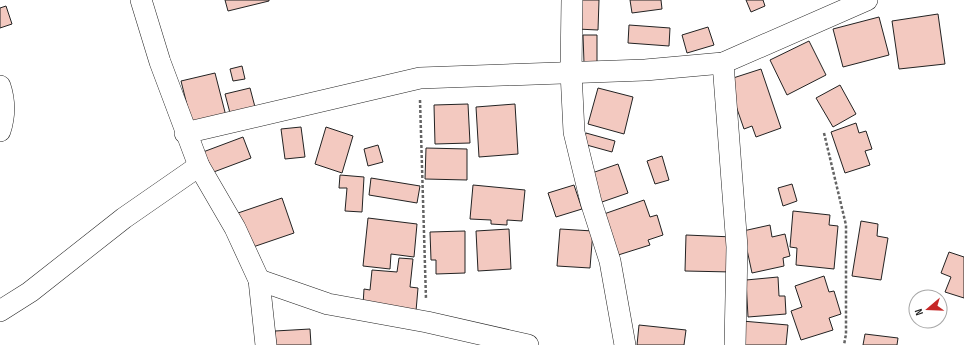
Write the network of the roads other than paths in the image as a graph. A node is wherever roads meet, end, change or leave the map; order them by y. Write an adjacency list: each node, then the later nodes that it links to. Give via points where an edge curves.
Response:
1 (141, 0): 8 (street)
2 (572, 0): 5 (street)
3 (867, 0): 4 (street)
4 (723, 63): 5 (street, via 644,70); 15 (street, via 737,247)
5 (571, 72): 8 (street, via 420,78); 14 (street, via 574,132 591,202 610,261)
6 (0, 86): 7 (street, via 4,121)
7 (0, 131)
8 (186, 133): 9 (street)
9 (199, 166): 10 (street, via 235,228); 11 (street, via 124,218 30,292)
10 (259, 280): 12 (street); 13 (street, via 328,304 427,322)
11 (0, 311)
12 (266, 345)
13 (528, 345)
14 (625, 345)
15 (735, 345)

